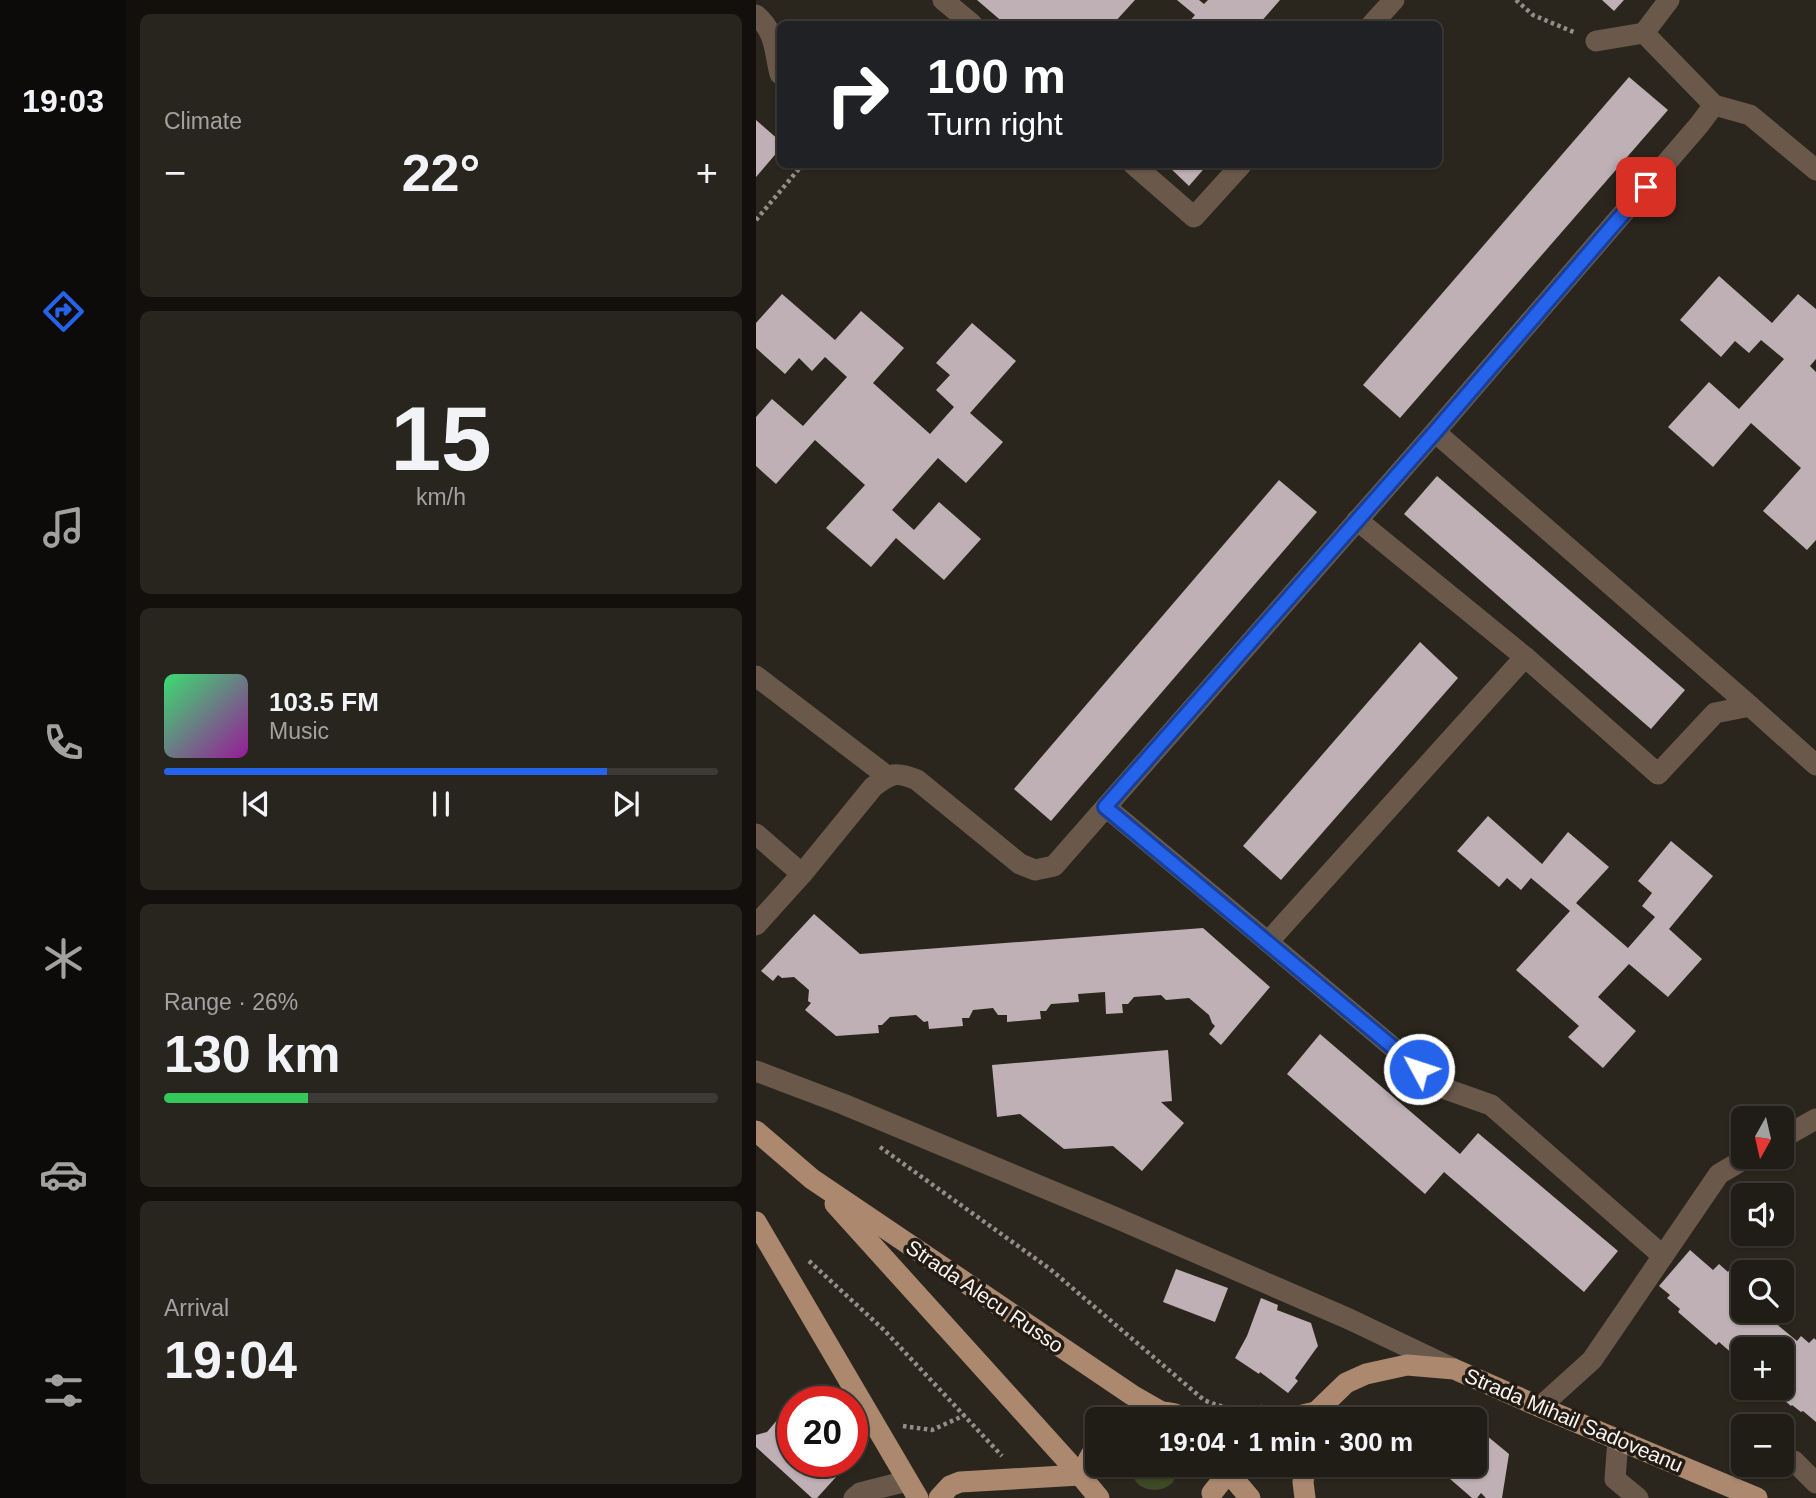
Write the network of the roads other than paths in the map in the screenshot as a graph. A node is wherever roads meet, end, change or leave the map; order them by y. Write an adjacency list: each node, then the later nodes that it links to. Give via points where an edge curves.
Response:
1 (943, 0): 5 (street)
2 (1394, 0): 6 (street)
3 (1669, 0): 7 (street)
4 (756, 15): 9 (street, via 772,34)
5 (968, 21)
6 (1375, 21)
7 (1644, 33): 8 (street); 10 (street)
8 (1596, 41)
9 (777, 59)
10 (1714, 105): 13 (street, via 1750,115); 14 (street)
11 (1138, 168): 12 (street, via 1194,217)
12 (1238, 168)
13 (1816, 170)
14 (1435, 432): 15 (street); 18 (street)
15 (1357, 520): 16 (street); 21 (street)
16 (1525, 657): 18 (street, via 1658,774 1715,713); 25 (street)
17 (756, 676): 20 (street)
18 (1750, 706): 19 (street)
19 (1816, 765)
20 (887, 776): 21 (street, via 904,774 917,780 1020,863 1035,870 1054,866); 23 (street)
21 (1105, 807): 25 (street)
22 (756, 834): 23 (street)
23 (802, 874): 24 (street)
24 (756, 925)
25 (1268, 942): 33 (street, via 1440,1087 1491,1105)
26 (756, 1071): 34 (street, via 1127,1222)
27 (1816, 1119): 29 (street)
28 (756, 1131): 31 (main road, Strada Alecu Russo)
29 (1794, 1131)
30 (1731, 1167): 33 (street, via 1719,1174)
31 (812, 1179): 35 (main road, Strada Alecu Russo); 41 (main road, Strada Alecu Russo)
32 (758, 1230): 47 (main road)
33 (1663, 1256): 37 (street, via 1592,1360)
34 (1454, 1369): 36 (main road, Strada Mihail Sadoveanu, via 1407,1365 1366,1374 1346,1383); 37 (main road, Strada Mihail Sadoveanu)
35 (1153, 1407)
36 (1322, 1407)
37 (1540, 1407): 38 (main road, Strada Mihail Sadoveanu)
38 (1618, 1439): 54 (street, via 1615,1479); 55 (main road, Strada Mihail Sadoveanu)
39 (1794, 1461): 46 (street)
40 (1085, 1466): 41 (main road)
41 (1080, 1475): 45 (main road); 51 (main road, Strada Alecu Russo)
42 (1221, 1477): 48 (main road)
43 (1234, 1477): 52 (main road)
44 (1304, 1477): 53 (main road)
45 (960, 1482): 47 (main road); 50 (main road)
46 (1816, 1483)
47 (913, 1489): 49 (street, via 860,1493)
48 (1211, 1496)
49 (854, 1498)
50 (939, 1498)
51 (1098, 1498)
52 (1250, 1498)
53 (1305, 1498)
54 (1638, 1498)
55 (1757, 1498)

